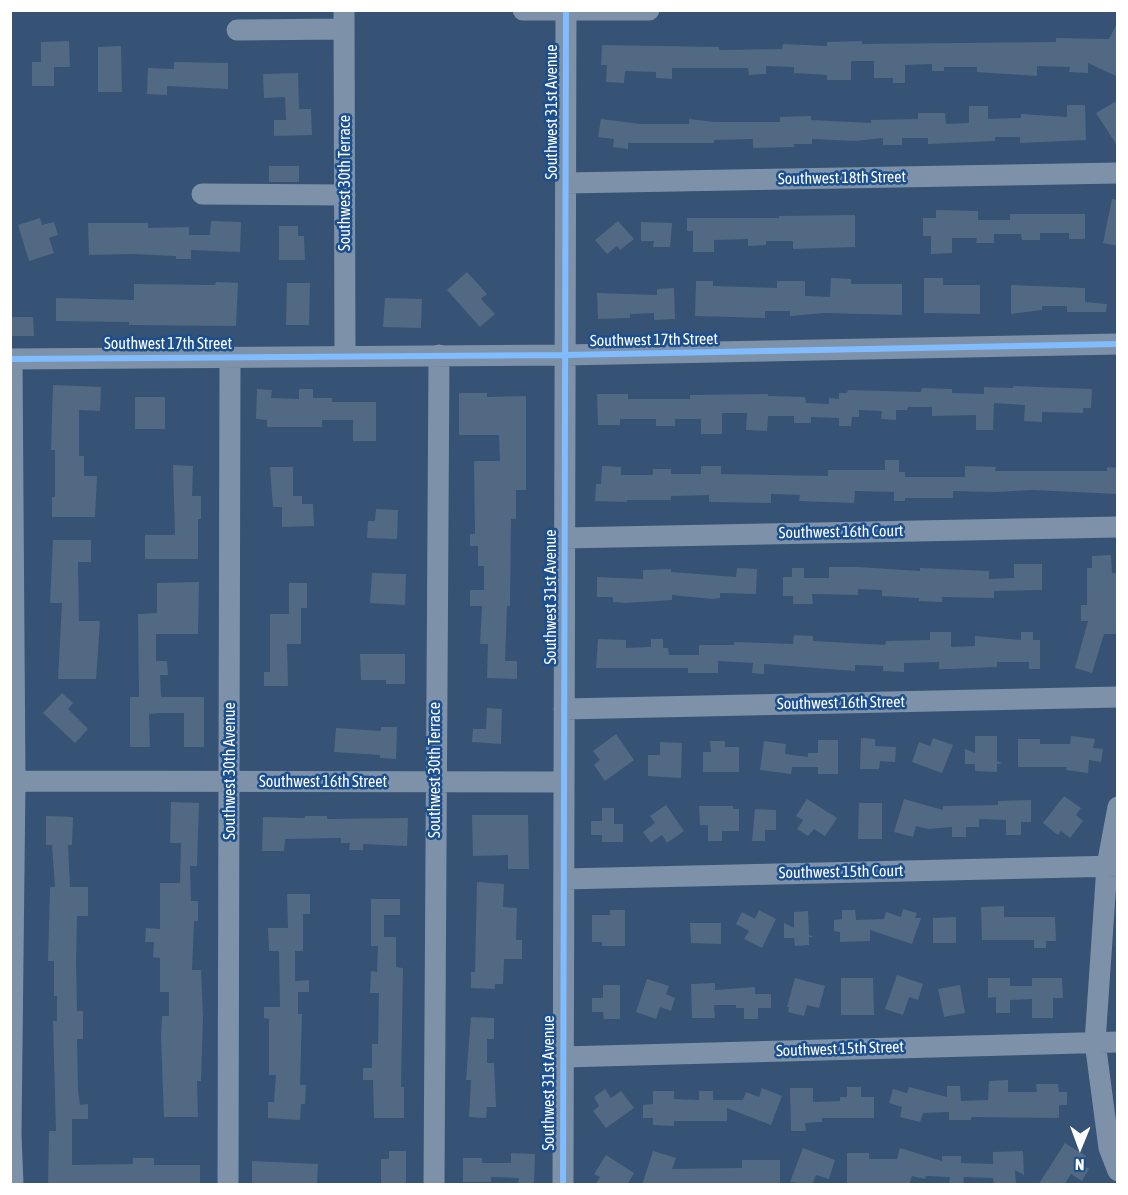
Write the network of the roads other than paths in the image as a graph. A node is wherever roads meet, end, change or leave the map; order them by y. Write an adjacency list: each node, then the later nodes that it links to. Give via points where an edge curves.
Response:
1 (523, 10): 3 (street)
2 (649, 10): 3 (street)
3 (566, 11): 7 (street, Southwest 31st Avenue)
4 (344, 20): 5 (street); 9 (street, Southwest 30th Terrace)
5 (237, 30)
6 (1118, 173): 7 (street, Southwest 18th Street)
7 (566, 183): 12 (street, Southwest 31st Avenue)
8 (202, 194): 9 (street)
9 (345, 195): 13 (street, Southwest 30th Terrace)
10 (1118, 344): 12 (street, Southwest 17th Street)
11 (439, 355): 12 (street, Southwest 17th Street); 13 (street, Southwest 17th Street); 20 (street, Southwest 30th Terrace)
12 (565, 355): 17 (street, Southwest 31st Avenue)
13 (345, 356): 14 (street, Southwest 17th Street)
14 (230, 357): 15 (street, Southwest 17th Street); 22 (street, Southwest 30th Avenue)
15 (11, 359): 21 (street)
16 (1118, 527): 17 (street, Southwest 16th Court)
17 (564, 538): 19 (street, Southwest 31st Avenue)
18 (1118, 697): 19 (street, Southwest 16th Street)
19 (564, 709): 23 (street, Southwest 31st Avenue)
20 (434, 781): 22 (street, Southwest 16th Street); 23 (street, Southwest 16th Street); 33 (street, Southwest 30th Terrace)
21 (13, 782): 22 (street, Southwest 16th Street); 31 (street)
22 (230, 782): 32 (street, Southwest 30th Avenue)
23 (564, 782): 26 (street, Southwest 31st Avenue)
24 (1118, 807): 25 (street)
25 (1112, 866): 26 (street, Southwest 15th Court); 27 (street)
26 (564, 879): 29 (street, Southwest 31st Avenue)
27 (1095, 1042): 28 (street, Southwest 15th Street); 29 (street, Southwest 15th Street); 30 (street, via 1109,1148)
28 (1118, 1042)
29 (563, 1057): 34 (street, Southwest 31st Avenue)
30 (1118, 1171)
31 (13, 1185)
32 (228, 1185)
33 (434, 1185)
34 (563, 1185)

